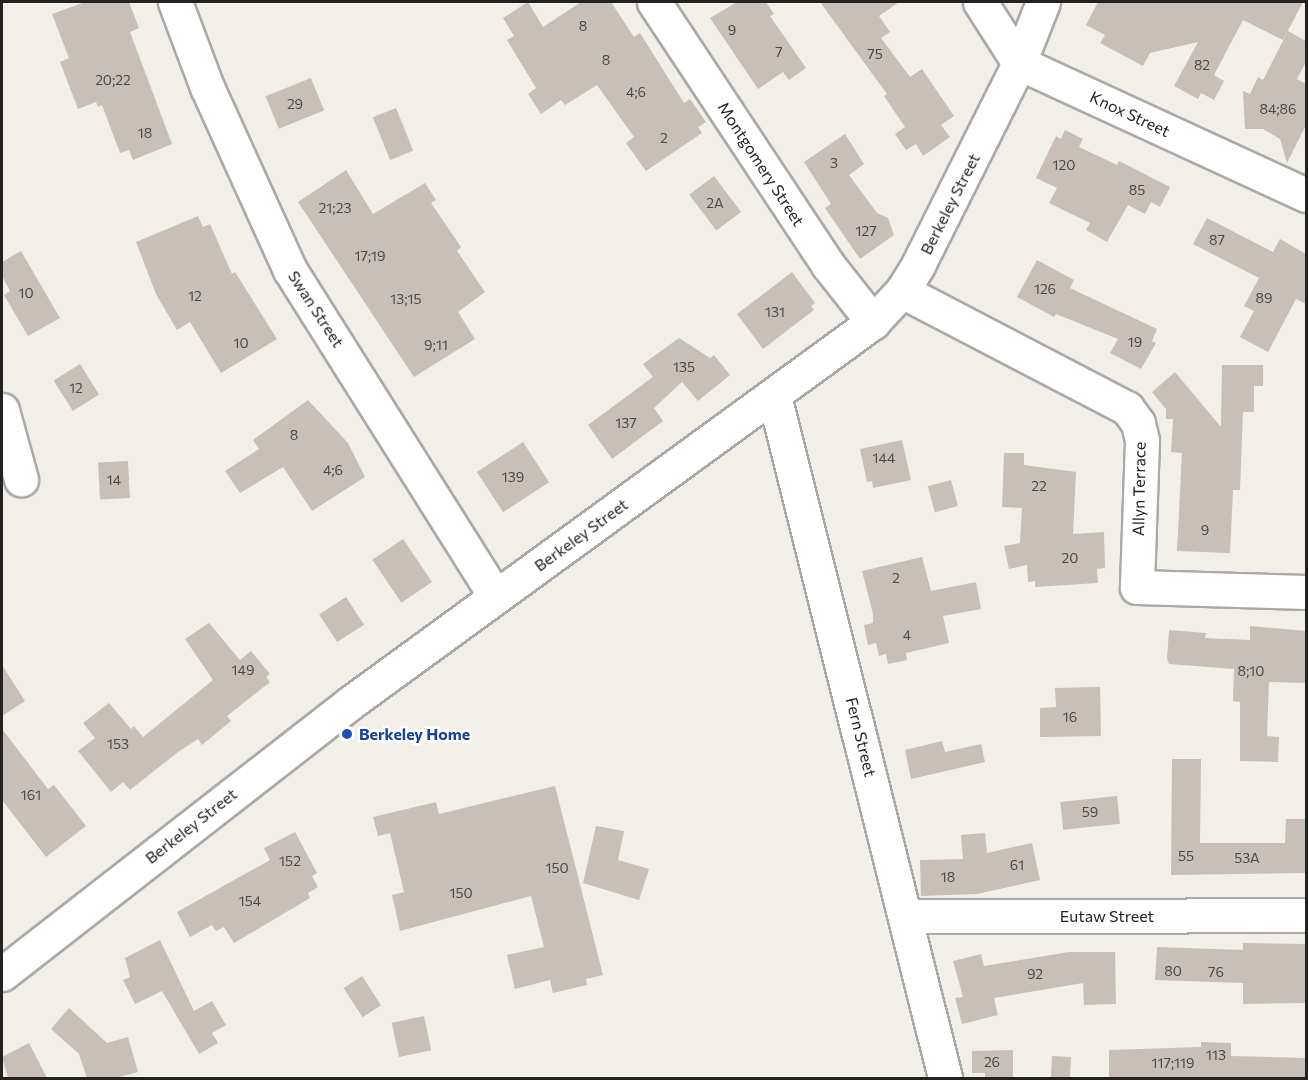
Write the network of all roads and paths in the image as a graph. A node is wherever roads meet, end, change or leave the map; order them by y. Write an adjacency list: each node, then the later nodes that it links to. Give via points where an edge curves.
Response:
1 (175, 2): 13 (street, Swan Street, via 207,87 290,270)
2 (654, 2): 8 (street, Montgomery Street, via 828,265)
3 (980, 2): 5 (street)
4 (1042, 2): 5 (street, Berkeley Street)
5 (1019, 63): 6 (street, Knox Street); 7 (street, Berkeley Street)
6 (1306, 195)
7 (902, 291): 8 (street, Berkeley Street); 12 (street, Allyn Terrace, via 1127,408 1138,423 1142,441 1137,587)
8 (873, 322): 9 (street, Berkeley Street)
9 (774, 396): 13 (street, Berkeley Street); 15 (street, Fern Street)
10 (2, 410): 11 (street)
11 (21, 479)
12 (1306, 592)
13 (496, 597): 16 (street, Berkeley Street, via 342,710)
14 (1306, 915): 15 (street, Eutaw Street)
15 (907, 916): 17 (street, Fern Street)
16 (2, 974)
17 (945, 1078)

